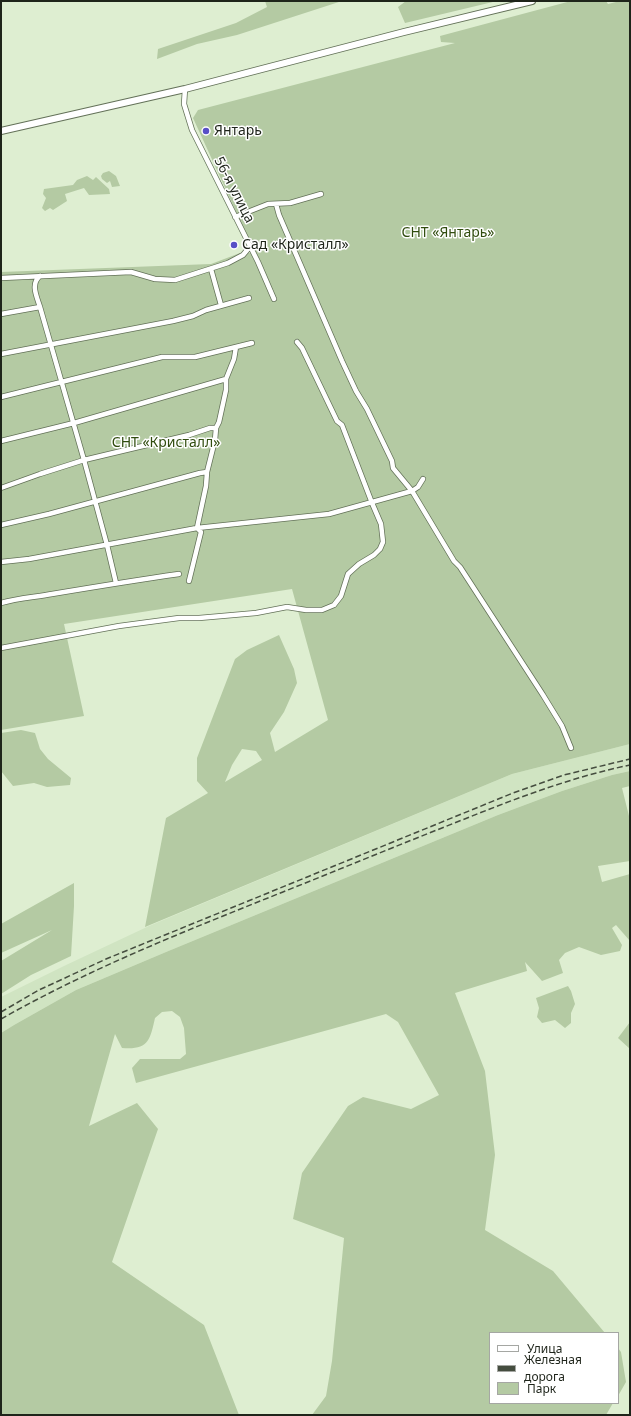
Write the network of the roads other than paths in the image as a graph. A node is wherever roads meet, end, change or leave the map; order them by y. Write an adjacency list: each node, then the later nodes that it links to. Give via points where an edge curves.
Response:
1 (532, 1): 2 (main road)
2 (185, 89): 3 (main road); 6 (street, 56-я улица, via 184,104 192,130)
3 (1, 131)
4 (321, 194): 5 (street, via 290,203)
5 (276, 204): 6 (street, via 268,204); 31 (street, via 354,385 393,468)
6 (235, 217): 7 (street, 56-я улица)
7 (250, 246): 8 (street, via 243,255); 12 (street, 56-я улица)
8 (211, 269): 9 (street, via 175,280 155,279 131,272); 13 (street)
9 (40, 276): 10 (street); 14 (street, via 34,285)
10 (1, 278)
11 (248, 298): 13 (street)
12 (274, 299)
13 (221, 305): 18 (street, via 174,321)
14 (40, 307): 15 (street); 18 (street)
15 (1, 314)
16 (297, 342): 33 (street, via 337,421 342,426)
17 (252, 343): 19 (street)
18 (51, 345): 20 (street); 22 (street)
19 (236, 347): 21 (street); 22 (street, via 196,357 162,356)
20 (1, 354)
21 (226, 379): 24 (street); 25 (street, via 226,390)
22 (63, 383): 23 (street); 24 (street)
23 (1, 397)
24 (74, 423): 26 (street); 27 (street)
25 (216, 428): 27 (street); 28 (street)
26 (1, 441)
27 (84, 460): 30 (street); 32 (street)
28 (207, 472): 32 (street); 35 (street)
29 (423, 479): 31 (street)
30 (1, 488)
31 (412, 491): 33 (street); 43 (street, via 454,561 543,695 562,726)
32 (96, 501): 34 (street); 36 (street)
33 (372, 503): 35 (street, via 329,514); 42 (street, via 382,528 383,542 380,549 352,569 334,605 322,610 287,607 256,613 179,618)
34 (1, 525)
35 (198, 528): 36 (street); 39 (street, via 201,532)
36 (107, 545): 37 (street); 40 (street)
37 (1, 562)
38 (179, 574): 40 (street)
39 (189, 581)
40 (116, 583): 41 (street)
41 (1, 603)
42 (1, 648)
43 (571, 748)

